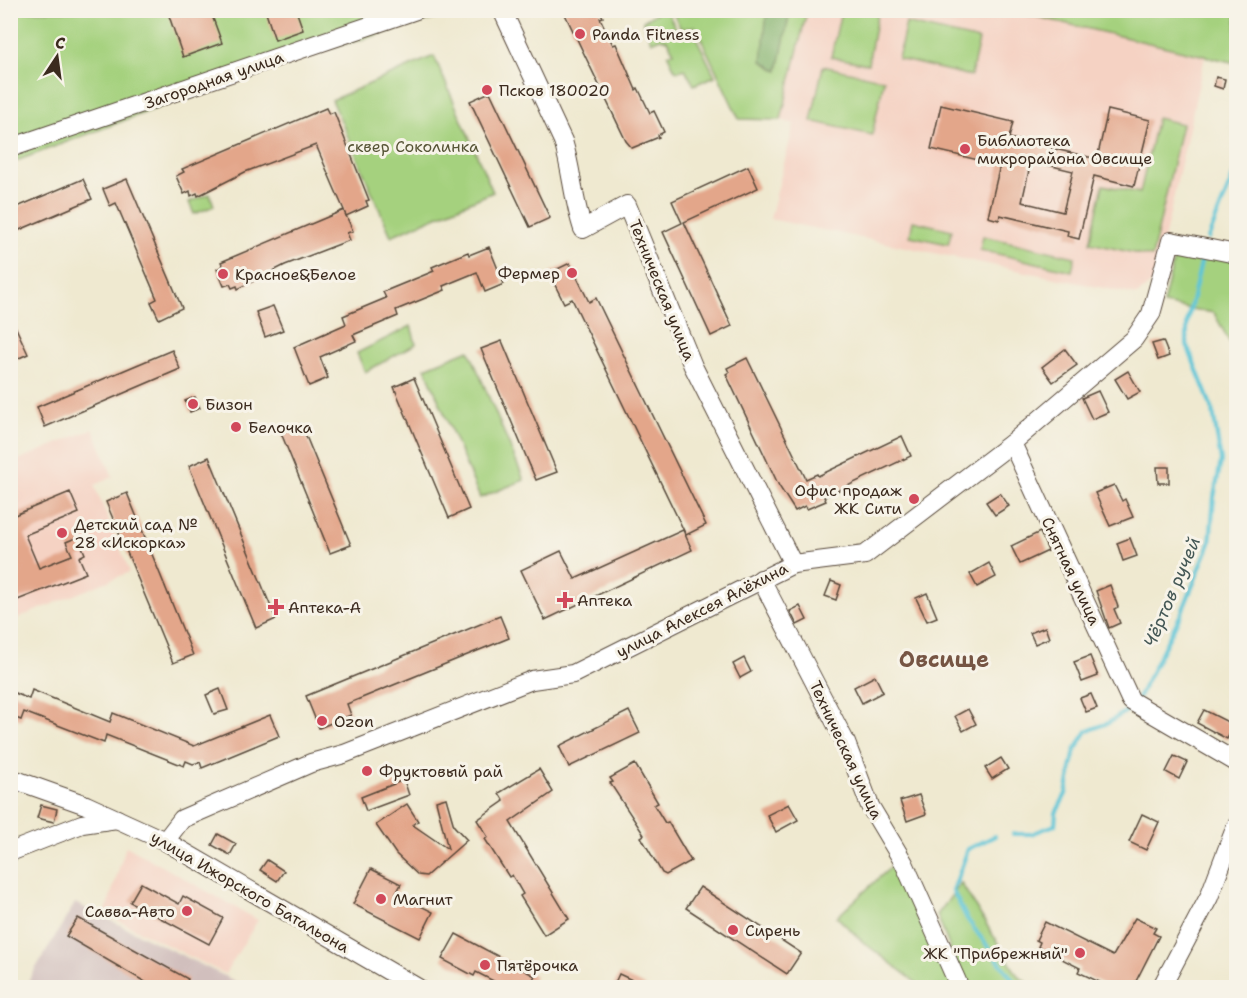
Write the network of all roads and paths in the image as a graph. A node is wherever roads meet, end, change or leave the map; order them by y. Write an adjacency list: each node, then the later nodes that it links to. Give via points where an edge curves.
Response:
1 (416, 10): 3 (street, Загородная улица)
2 (502, 10): 6 (street, Техническая улица, via 563,141 583,229 627,206 693,366)
3 (10, 148)
4 (1236, 254): 5 (street, улица Алексея Алёхина, via 1172,241 1151,314 1134,339)
5 (1012, 443): 6 (street, улица Алексея Алёхина, via 865,555); 8 (street, Снятная улица, via 1130,700)
6 (793, 564): 7 (street, улица Алексея Алёхина)
7 (761, 579): 12 (street, улица Алексея Алёхина, via 573,674 532,680 344,754 311,763 182,819); 15 (street, Техническая улица, via 846,743 870,806 904,863)
8 (1236, 762)
9 (10, 778): 10 (street, улица Ижорского Батальона)
10 (117, 819): 12 (street, улица Ижорского Батальона); 13 (street, via 82,824)
11 (1236, 826): 16 (street, via 1209,897)
12 (165, 841): 14 (street, улица Ижорского Батальона)
13 (10, 852)
14 (418, 987)
15 (960, 987)
16 (1161, 987)

